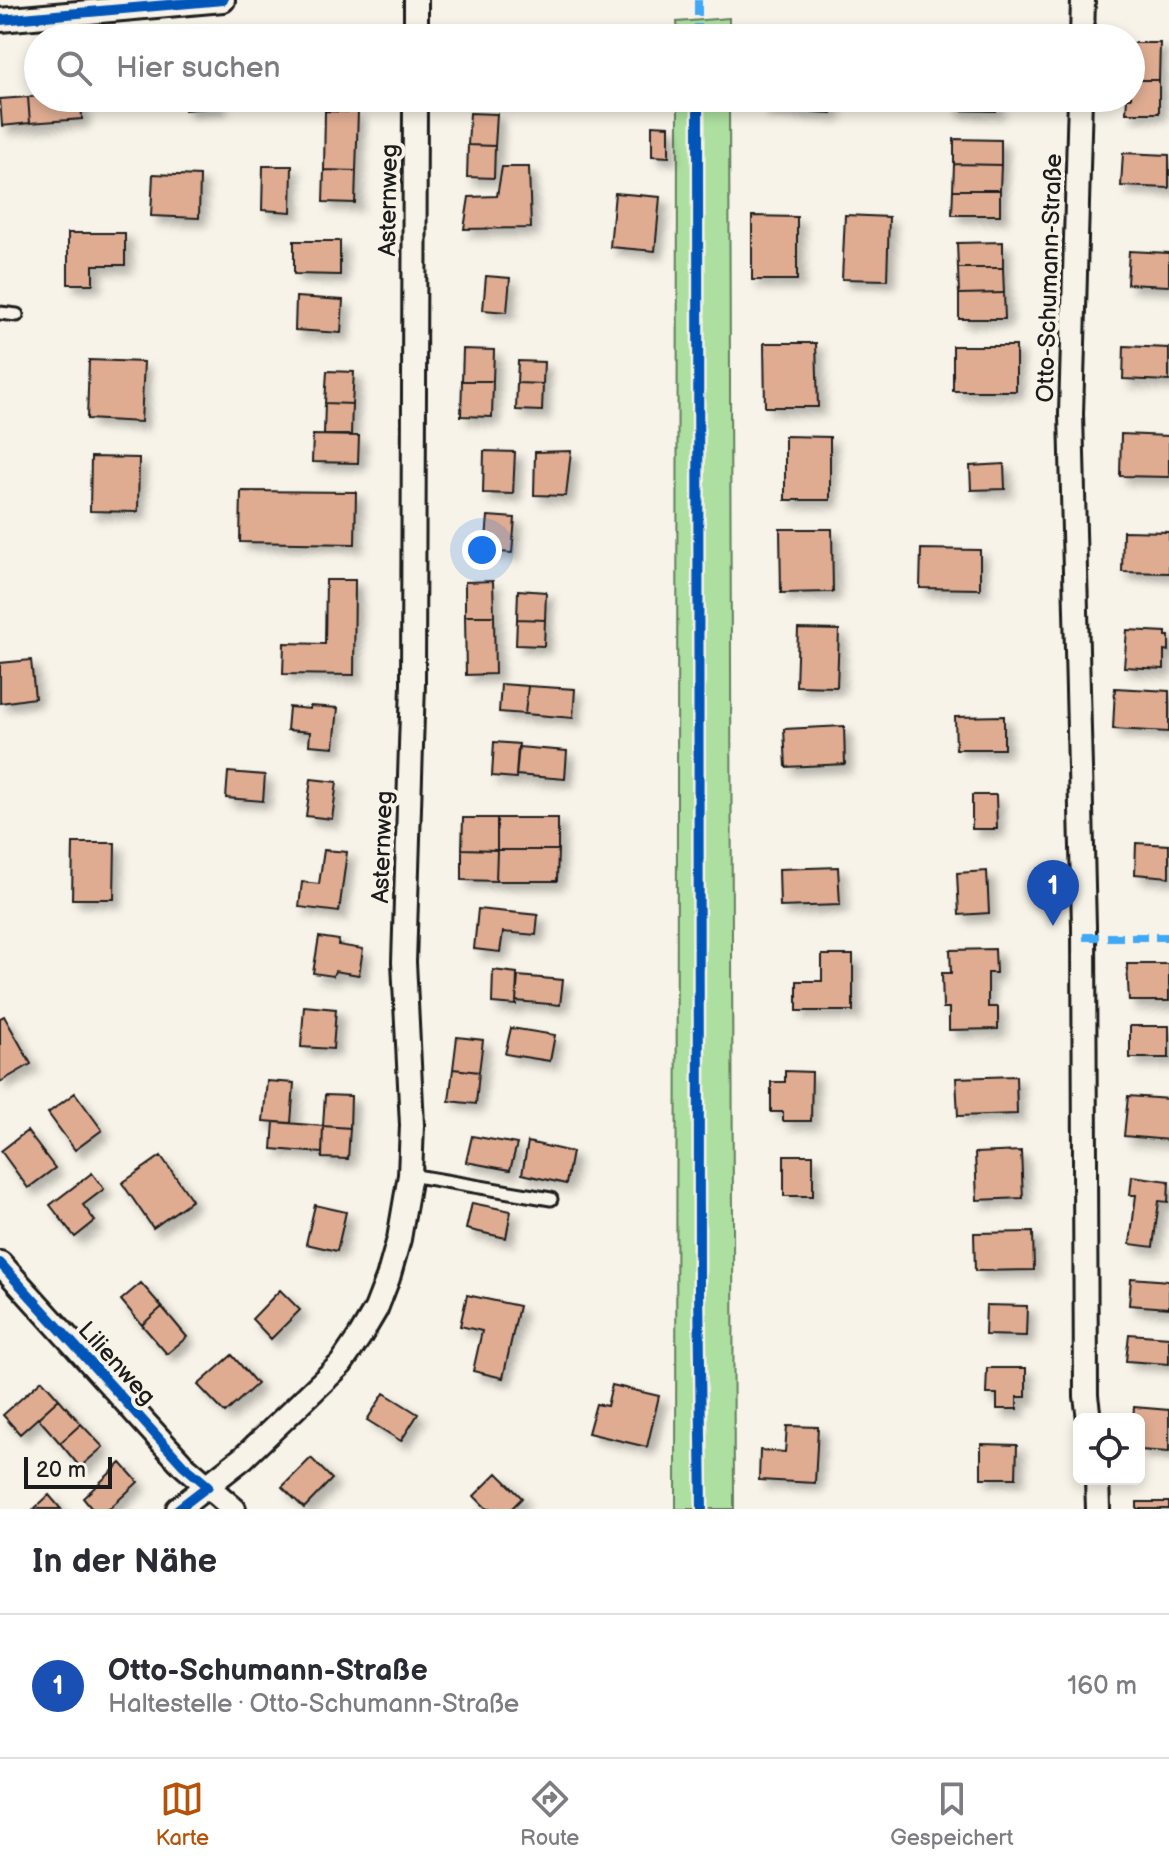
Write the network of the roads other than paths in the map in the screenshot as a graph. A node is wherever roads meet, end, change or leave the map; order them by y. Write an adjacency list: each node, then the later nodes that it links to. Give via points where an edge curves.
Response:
1 (223, 0): 4 (street)
2 (416, 0): 5 (street)
3 (1083, 0): 6 (street)
4 (0, 20)
5 (416, 24)
6 (1082, 24)
7 (415, 112): 11 (street, Asternweg, via 413,684 404,962)
8 (1080, 112): 14 (street, Otto-Schumann-Straße, via 1071,414 1083,852)
9 (0, 313): 10 (lane)
10 (17, 315)
11 (410, 1175): 12 (lane); 16 (street, Asternweg, via 388,1278 360,1336 341,1364)
12 (551, 1199)
13 (0, 1263): 16 (street, Lilienweg)
14 (1088, 1413)
15 (1097, 1485): 19 (street)
16 (208, 1486): 17 (street, Asternweg); 18 (street, Lilienweg)
17 (178, 1509)
18 (234, 1509)
19 (1098, 1509)

